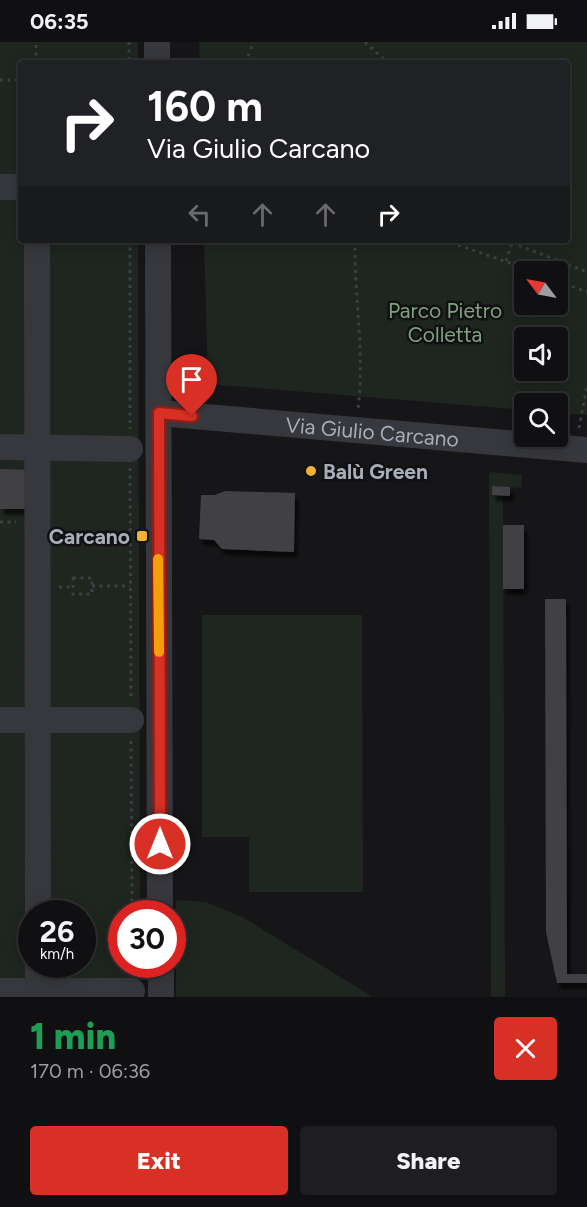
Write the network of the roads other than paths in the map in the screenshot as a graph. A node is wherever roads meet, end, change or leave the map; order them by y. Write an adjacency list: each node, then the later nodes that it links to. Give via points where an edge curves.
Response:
1 (157, 42): 2 (street)
2 (157, 60)
3 (0, 187): 4 (street)
4 (18, 187)
5 (37, 243): 9 (street)
6 (158, 243): 7 (street)
7 (159, 413): 11 (street, Via Giulio Carcano); 16 (street)
8 (0, 447): 9 (street)
9 (39, 447): 10 (street); 13 (street)
10 (130, 449)
11 (582, 450)
12 (0, 720): 13 (street)
13 (39, 720): 14 (street); 15 (street)
14 (131, 720)
15 (38, 900)
16 (160, 900)
17 (38, 978): 21 (street)
18 (160, 978): 22 (street)
19 (132, 991): 21 (street)
20 (0, 992): 21 (street)
21 (38, 994)
22 (161, 997)

